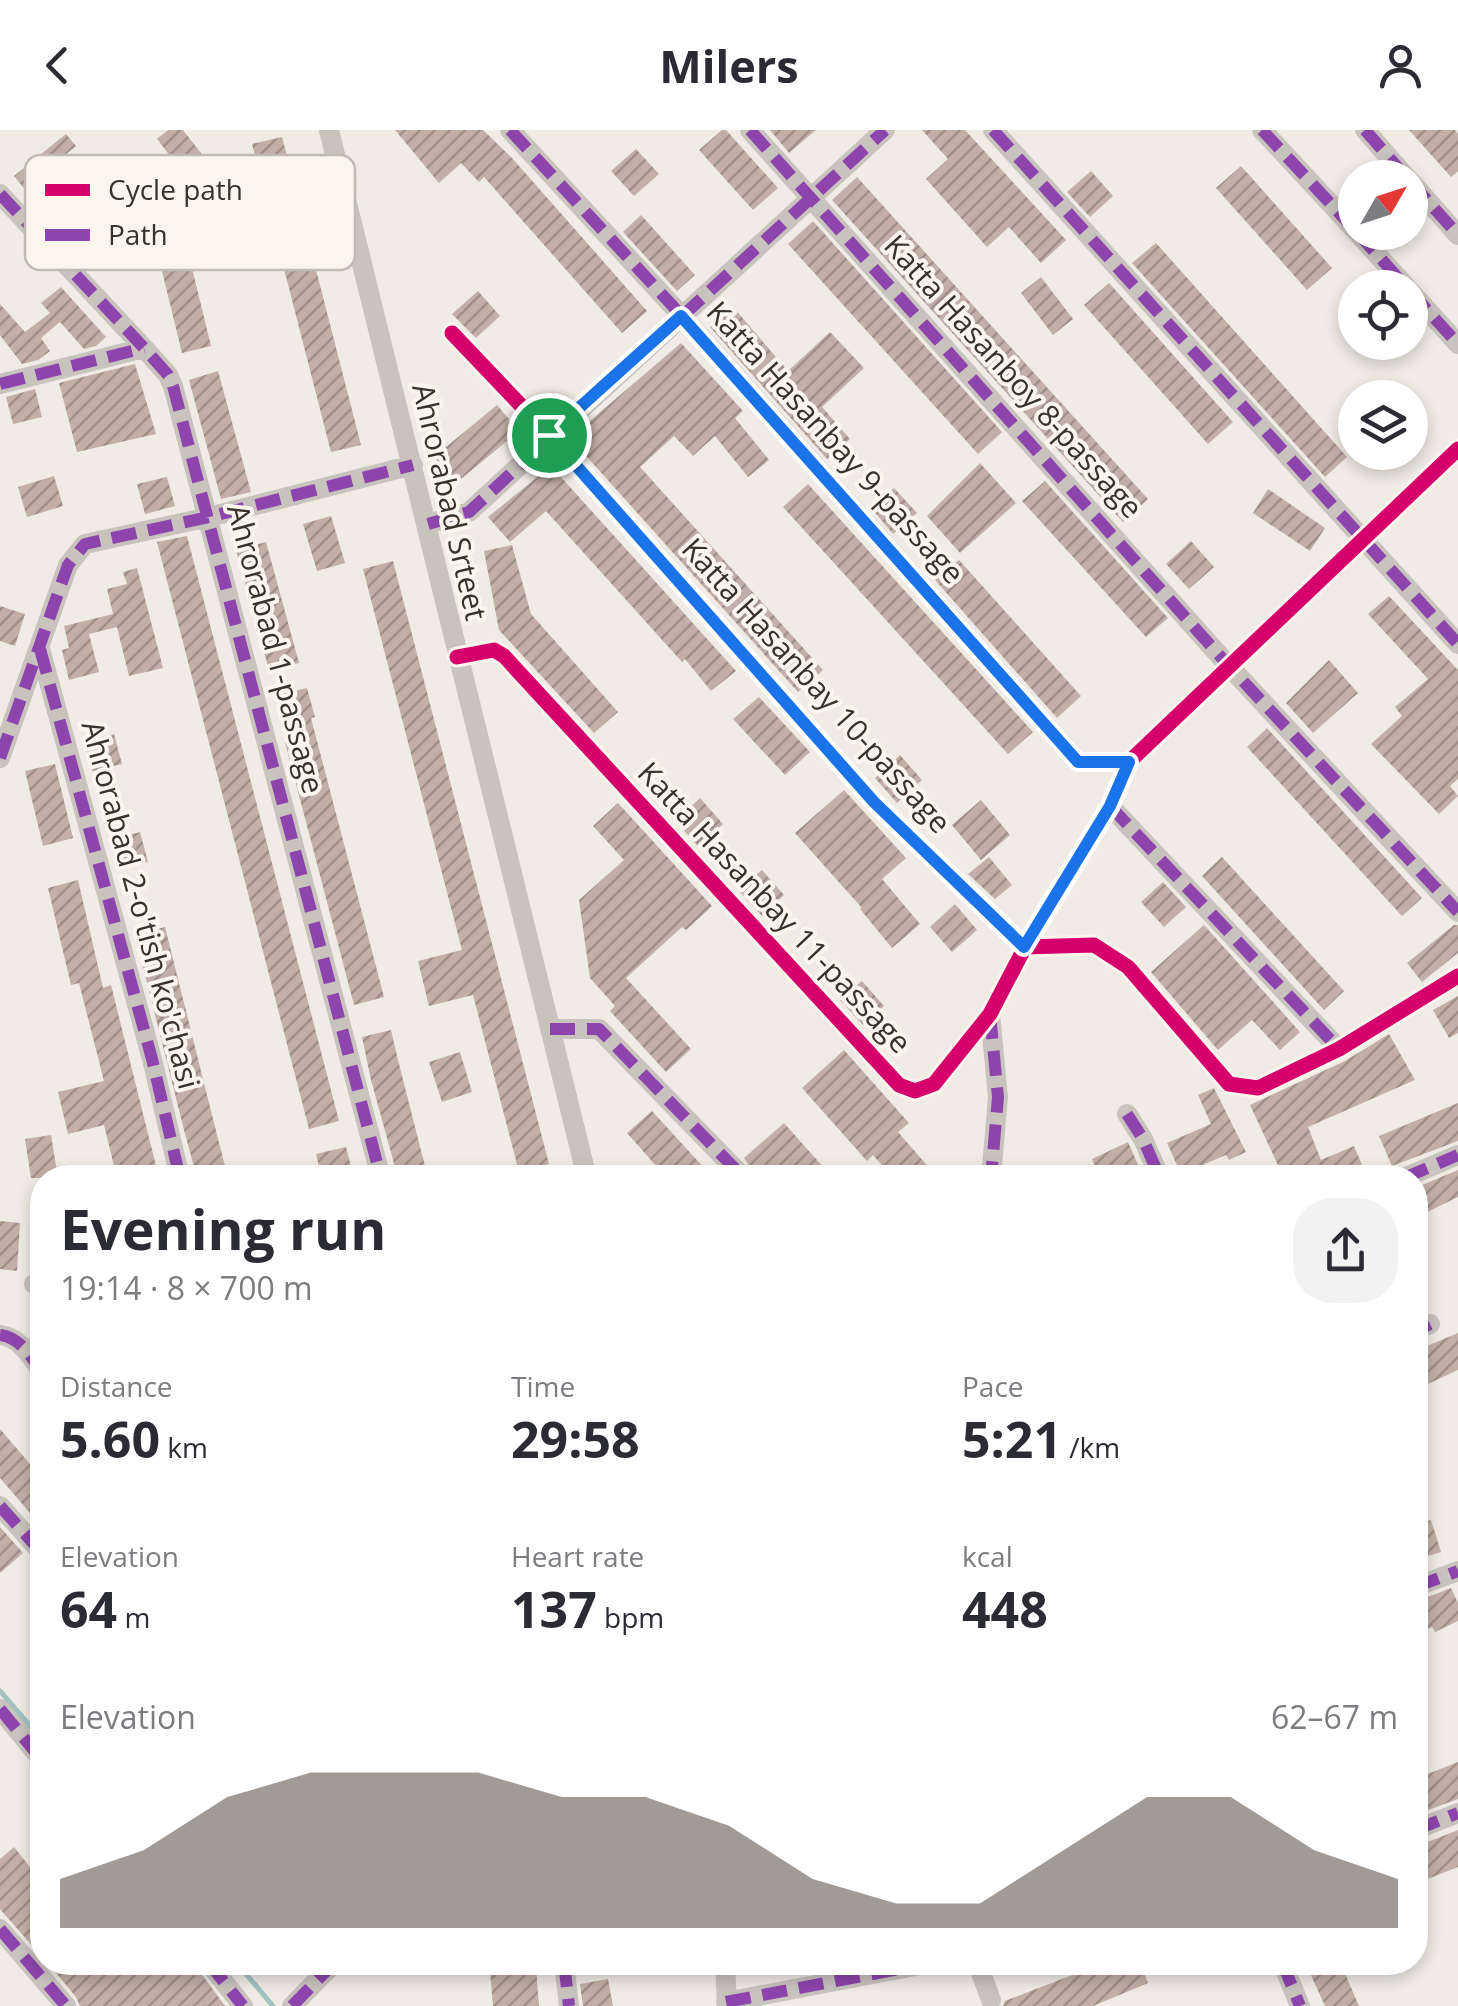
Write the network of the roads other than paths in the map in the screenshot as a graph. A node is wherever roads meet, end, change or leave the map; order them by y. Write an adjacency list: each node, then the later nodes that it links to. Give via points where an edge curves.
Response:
1 (330, 130): 8 (street, Ahrorabad Srteet)
2 (510, 130): 21 (street, Katta Hasanbay 9-passage)
3 (750, 130): 11 (street, Katta Hasanboy 8-passage)
4 (885, 130): 11 (street)
5 (993, 130): 31 (street)
6 (1262, 130): 13 (street)
7 (1364, 130): 9 (street)
8 (336, 155)
9 (1391, 160)
10 (0, 194): 14 (street, Ahrorabad 1-passage)
11 (813, 196): 21 (street); 35 (street, Katta Hasanboy 8-passage)
12 (1428, 202): 16 (street)
13 (1338, 212)
14 (25, 221)
15 (355, 230): 28 (street, Ahrorabad Srteet)
16 (1458, 236)
17 (1373, 250): 19 (street)
18 (71, 270): 24 (street, Ahrorabad 1-passage)
19 (1391, 270)
20 (1428, 311): 23 (street)
21 (681, 316): 26 (street); 37 (street, Katta Hasanbay 9-passage, via 1078,762)
22 (452, 334): 26 (street, Katta Hasanbay 10-passage)
23 (1458, 344)
24 (144, 348): 25 (street); 29 (street, Ahrorabad 1-passage, via 173,386)
25 (0, 384)
26 (549, 435): 30 (street, via 469,512); 40 (street, Katta Hasanbay 10-passage, via 874,802)
27 (1458, 449): 31 (street)
28 (414, 465): 29 (street); 30 (street, Ahrorabad Srteet)
29 (209, 517): 33 (street, via 76,551); 48 (street, Ahrorabad 1-passage)
30 (428, 524): 34 (street, Ahrorabad Srteet)
31 (1361, 538): 32 (street); 35 (street)
32 (1458, 644)
33 (40, 650): 36 (street); 47 (street, Ahrorabad 2-o'tish ko'chasi)
34 (458, 656): 42 (street, Katta Hasanbay 11-passage, via 494,650 504,656 899,1085 916,1090 934,1084); 43 (street, Ahrorabad Srteet)
35 (1228, 665): 37 (street); 39 (street, Katta Hasanboy 8-passage)
36 (0, 758)
37 (1129, 762): 38 (street, Katta Hasanbay 11-passage)
38 (1110, 806): 40 (street, Katta Hasanbay 11-passage); 44 (street)
39 (1458, 912)
40 (1024, 947): 42 (street, Katta Hasanbay 11-passage); 44 (street, via 1094,945 1128,967 1229,1084 1258,1088)
41 (1458, 976): 44 (street)
42 (990, 1014): 51 (street, via 998,1097)
43 (550, 1029): 49 (street, Ahrorabad Srteet); 50 (street, via 599,1029)
44 (1339, 1049)
45 (1127, 1114): 52 (street)
46 (1458, 1155): 53 (street)
47 (177, 1165)
48 (378, 1165)
49 (584, 1165)
50 (731, 1165)
51 (993, 1165)
52 (1154, 1165)
53 (1428, 1168)
54 (0, 1335): 55 (street)
55 (30, 1357)
56 (0, 1506): 57 (street)
57 (30, 1540)
58 (1458, 1571): 59 (street)
59 (1428, 1582)
60 (0, 1708): 61 (street)
61 (30, 1745)
62 (1458, 1813): 63 (street)
63 (1428, 1825)
64 (0, 1930): 65 (street)
65 (30, 1965)
66 (39, 1975): 77 (street)
67 (218, 1975): 78 (street)
68 (322, 1975): 79 (street)
69 (565, 1975): 80 (street)
70 (725, 1975): 76 (street)
71 (880, 1975): 74 (street)
72 (982, 1975): 75 (street)
73 (1287, 1975): 81 (street)
74 (802, 1997): 76 (street)
75 (991, 2000)
76 (726, 2004)
77 (66, 2006)
78 (243, 2006)
79 (292, 2006)
80 (568, 2006)
81 (1300, 2006)

